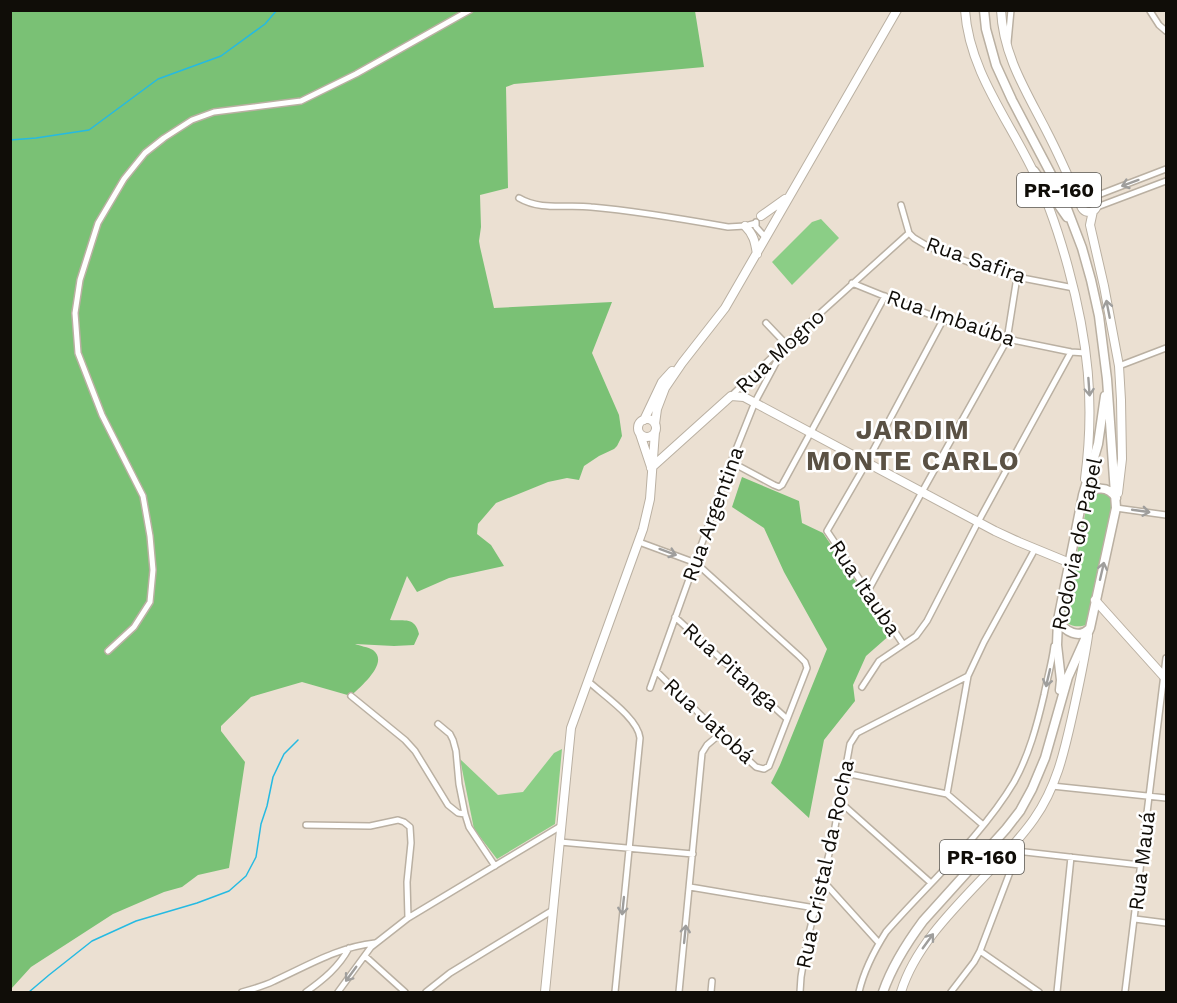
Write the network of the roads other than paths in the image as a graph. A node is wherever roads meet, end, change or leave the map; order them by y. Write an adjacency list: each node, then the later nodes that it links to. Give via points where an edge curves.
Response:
1 (470, 10): 66 (street, via 301,101 214,112 192,120 145,153 98,223 80,280 75,313 78,353 102,415 143,496 153,570 150,602 134,627)
2 (897, 10): 15 (main road)
3 (965, 10): 11 (main road, via 970,43 980,70)
4 (984, 10): 23 (main road, Rodovia do Papel / PR-160, via 996,65 1061,192)
5 (1001, 10): 9 (main road)
6 (1011, 10): 9 (street)
7 (1150, 11): 8 (street)
8 (1167, 31)
9 (1007, 47): 12 (main road)
10 (1167, 170): 14 (street, one-way to 14)
11 (1034, 171): 23 (main road); 29 (main road, via 1058,230)
12 (1066, 173): 14 (main road); 18 (main road)
13 (1167, 181): 19 (street)
14 (1090, 196): 18 (main road, via 1083,198); 19 (main road, via 1097,202)
15 (789, 197): 20 (main road); 21 (main road)
16 (519, 198): 22 (street, via 537,205 590,207 728,227)
17 (901, 205): 24 (street, Rua Safira)
18 (1081, 206): 19 (main road, via 1086,211)
19 (1095, 209): 39 (main road, one-way to 19, via 1090,225)
20 (778, 214): 21 (street); 25 (main road)
21 (758, 219): 22 (street); 25 (street, via 756,227)
22 (745, 226): 26 (main road, via 755,238)
23 (1076, 230): 40 (main road, Rodovia do Papel / PR-160, via 1099,316)
24 (909, 233): 27 (street, Rua Safira, via 940,251); 28 (street, Rua Mogno)
25 (765, 237): 26 (main road)
26 (757, 254): 38 (main road, via 725,308)
27 (1017, 277): 29 (street, Rua Safira); 33 (street)
28 (852, 284): 30 (street, Rua Imbaúba); 34 (street, Rua Mogno)
29 (1074, 288): 37 (main road)
30 (885, 296): 31 (street, Rua Imbaúba); 45 (street)
31 (944, 320): 33 (street, Rua Imbaúba); 49 (street)
32 (766, 323): 34 (street)
33 (1007, 340): 36 (street, Rua Imbaúba); 51 (street)
34 (786, 344): 41 (street, Rua Mogno); 42 (street, Rua Argentina)
35 (1167, 348): 39 (street)
36 (1071, 352): 37 (street, Rua Imbaúba); 55 (street)
37 (1086, 353): 52 (main road, one-way to 52, via 1090,426)
38 (682, 363): 43 (main road, via 662,382); 44 (main road, via 660,399)
39 (1119, 366): 53 (main road, via 1122,459)
40 (1107, 379): 52 (main road, Rodovia do Papel / PR-160, via 1098,444); 53 (main road, Rodovia do Papel / PR-160)
41 (731, 396): 42 (main road); 50 (main road, Rua Mogno)
42 (755, 402): 45 (main road); 48 (street, Rua Argentina)
43 (644, 420): 44 (main road, via 649,419); 46 (main road, via 638,425)
44 (655, 431): 46 (main road, via 647,437); 47 (main road); 50 (main road)
45 (811, 432): 48 (street, via 778,487); 49 (main road)
46 (640, 434): 47 (main road)
47 (644, 449): 50 (main road)
48 (731, 462): 58 (street, Rua Argentina)
49 (867, 462): 51 (main road); 60 (street, Rua Itauba, via 827,531)
50 (651, 468): 56 (main road, via 650,499)
51 (922, 492): 55 (main road); 60 (street)
52 (1083, 495): 53 (main road, via 1105,489 1113,493); 59 (main road, Rodovia do Papel / PR-160)
53 (1117, 504): 54 (street, one-way to 54); 61 (main road, Rodovia do Papel / PR-160, one-way to 53)
54 (1167, 515)
55 (978, 522): 57 (main road); 65 (street, via 927,621 916,636)
56 (639, 542): 58 (street, one-way to 58); 71 (main road)
57 (1035, 549): 59 (main road); 69 (street)
58 (696, 563): 62 (street, Rua Argentina); 76 (street, via 805,662 807,668)
59 (1070, 563): 63 (main road, Rodovia do Papel / PR-160)
60 (868, 591): 65 (street, Rua Itauba)
61 (1095, 600): 64 (main road, Rodovia do Papel / PR-160); 70 (main road)
62 (675, 617): 68 (street, Rua Argentina); 76 (street, Rua Pitanga)
63 (1058, 620): 64 (main road, via 1067,631 1077,634); 75 (main road, Rodovia do Papel / PR-160); 87 (street, one-way to 87, via 1053,657 1027,754 1009,790)
64 (1090, 628): 75 (main road, Rodovia do Papel / PR-160); 80 (main road, via 1068,737)
65 (903, 644): 72 (street, via 879,661)
66 (108, 651)
67 (1167, 658): 70 (street, Rua Mauá)
68 (656, 671): 73 (street, Rua Argentina); 78 (street, Rua Jatobá)
69 (968, 676): 79 (street, Rua Cristal da Rocha, via 857,733 850,744); 81 (street)
70 (1165, 677): 82 (street, Rua Mauá)
71 (588, 681): 88 (main road, via 571,728); 90 (street, via 640,732)
72 (862, 687)
73 (650, 688)
74 (351, 696): 85 (street, via 405,740 448,805)
75 (1058, 708): 122 (main road, Rodovia do Papel / PR-160, via 1045,758 1020,811 917,929 896,960)
76 (786, 718): 78 (street, Rua Jatobá, via 769,766 764,769 756,767)
77 (438, 724): 85 (street, via 453,740)
78 (720, 734): 93 (street, via 702,753)
79 (845, 773): 81 (street); 84 (street, Rua Cristal da Rocha)
80 (1052, 786): 82 (street); 91 (main road, via 1035,818)
81 (947, 794): 87 (street)
82 (1149, 795): 83 (street); 95 (street, Rua Mauá)
83 (1167, 798)
84 (840, 802): 97 (street, Rua Cristal da Rocha); 98 (street)
85 (465, 814): 96 (street, via 469,827)
86 (306, 825): 102 (street, via 370,826 398,820 410,827)
87 (983, 825): 98 (street)
88 (561, 826): 89 (main road); 96 (street)
89 (560, 842): 90 (street); 101 (main road)
90 (629, 848): 93 (street); 117 (street, one-way to 117)
91 (1008, 851): 92 (street); 123 (main road, one-way to 91, via 905,979 931,937)
92 (1018, 851): 94 (street); 108 (street)
93 (693, 854): 99 (street)
94 (1071, 857): 95 (street); 126 (street)
95 (1140, 865): 103 (street, Rua Mauá)
96 (495, 866): 102 (street)
97 (823, 881): 100 (street, Rua Cristal da Rocha); 106 (street)
98 (932, 883): 106 (street)
99 (690, 887): 100 (street); 118 (street, one-way to 99)
100 (815, 908): 120 (street, Rua Cristal da Rocha)
101 (553, 910): 111 (main road); 116 (street, via 450,973)
102 (408, 918): 105 (street)
103 (1135, 919): 104 (street); 127 (street, Rua Mauá)
104 (1167, 923)
105 (377, 942): 107 (street); 109 (street)
106 (879, 943): 121 (street)
107 (349, 948): 112 (street); 113 (street, via 335,968)
108 (980, 951): 124 (street); 125 (street)
109 (365, 956): 114 (street, one-way to 114); 115 (street)
110 (712, 981): 119 (street)
111 (544, 992)
112 (242, 993)
113 (306, 993)
114 (338, 993)
115 (405, 993)
116 (426, 993)
117 (615, 993)
118 (680, 993)
119 (711, 993)
120 (800, 993)
121 (859, 993)
122 (883, 993)
123 (901, 993)
124 (951, 993)
125 (1039, 993)
126 (1057, 993)
127 (1125, 993)

